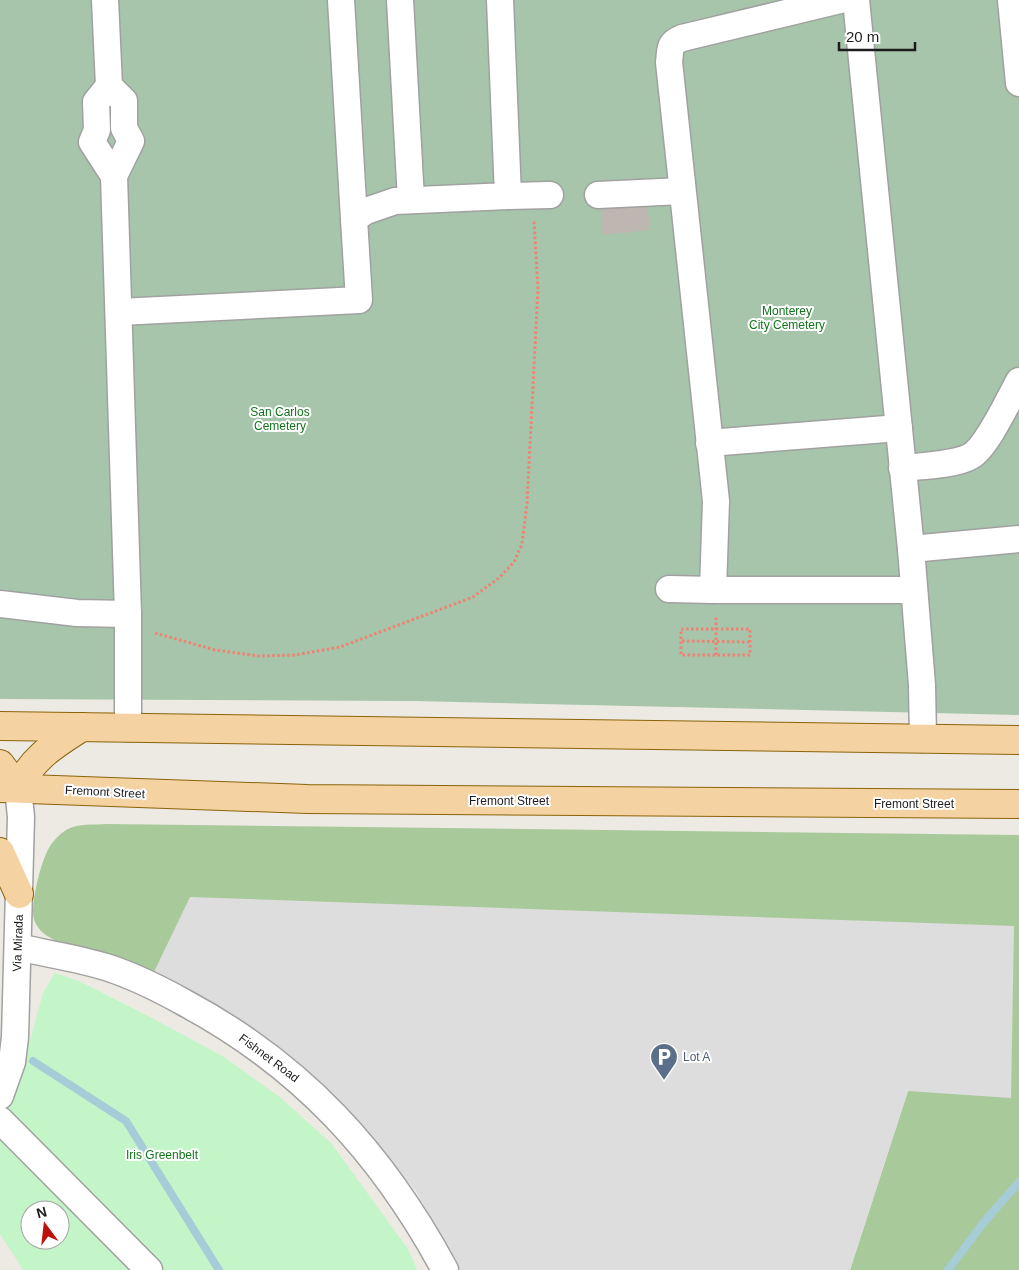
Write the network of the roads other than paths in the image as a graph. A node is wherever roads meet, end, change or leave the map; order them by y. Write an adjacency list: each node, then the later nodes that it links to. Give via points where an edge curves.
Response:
1 (105, 0): 9 (street)
2 (341, 0): 16 (street)
3 (400, 0): 15 (street)
4 (500, 0): 14 (street)
5 (840, 0): 11 (street, via 682,38 670,46)
6 (856, 0): 19 (street)
7 (1011, 0): 8 (street)
8 (1019, 83)
9 (109, 86): 10 (street, via 124,101 124,128 131,141); 10 (street, via 96,102 98,130 92,142)
10 (114, 176): 17 (street)
11 (682, 191): 13 (street); 20 (street)
12 (542, 195): 14 (street)
13 (598, 195)
14 (508, 196): 15 (street)
15 (411, 200): 16 (street, via 380,205)
16 (354, 219): 17 (street, via 359,300)
17 (120, 312): 28 (street)
18 (1019, 381): 21 (street, via 983,444 972,456 958,461)
19 (899, 428): 20 (street); 21 (street)
20 (709, 443): 25 (street, via 716,501)
21 (902, 468): 23 (street)
22 (1019, 539): 23 (street)
23 (911, 549): 26 (street)
24 (669, 590): 25 (street)
25 (715, 590): 26 (street)
26 (914, 590): 32 (street)
27 (0, 604): 28 (street)
28 (128, 619): 31 (street)
29 (0, 726): 30 (main road)
30 (82, 727): 31 (main road); 35 (main road, via 40,757)
31 (128, 728): 32 (main road)
32 (923, 739): 33 (main road)
33 (1019, 740)
34 (0, 764): 35 (main road)
35 (9, 788): 36 (main road, Fremont Street, via 307,799); 40 (street, Via Mirada, via 21,817)
36 (986, 804): 37 (main road, Fremont Street); 38 (main road)
37 (1019, 804)
38 (1019, 808)
39 (0, 852): 40 (main road)
40 (19, 894): 41 (street, Via Mirada)
41 (18, 947): 42 (street, Via Mirada, via 12,1062); 45 (street, Fishnet Road, via 106,967 143,981 250,1042 298,1080 340,1120 393,1184)
42 (0, 1096)
43 (0, 1120): 44 (street)
44 (149, 1270)
45 (445, 1270)

